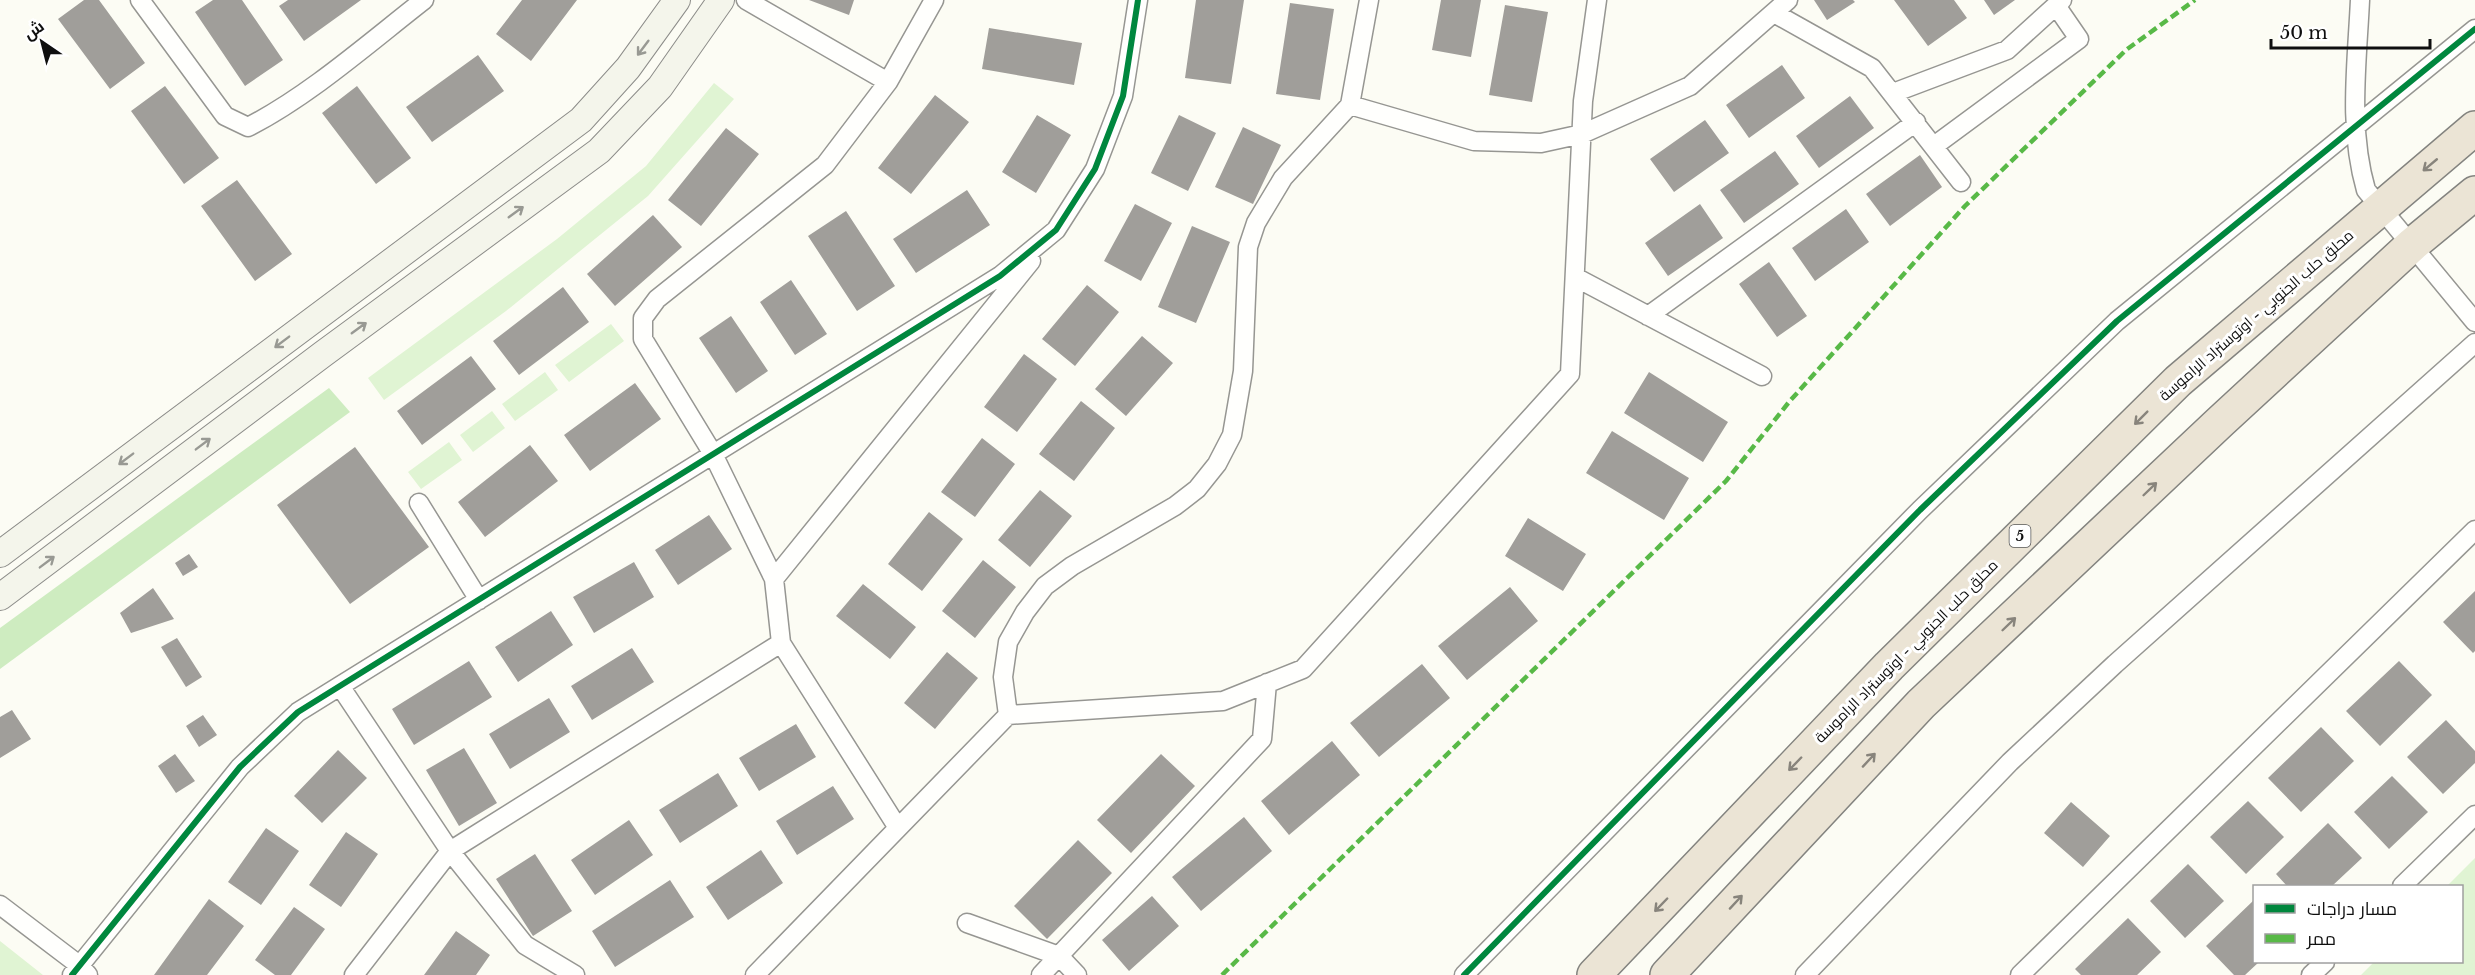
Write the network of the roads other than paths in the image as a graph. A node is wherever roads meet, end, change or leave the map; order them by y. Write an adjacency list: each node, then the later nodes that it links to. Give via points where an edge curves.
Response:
1 (140, 0): 2 (street, via 225,116 248,127 354,55)
2 (424, 0)
3 (677, 0): 27 (street, one-way to 27, via 628,68 581,120)
4 (721, 0): 29 (street, one-way to 4, via 599,152 660,87)
5 (746, 0): 15 (street)
6 (934, 0): 15 (street)
7 (1138, 0): 26 (street, via 1123,96 1095,169)
8 (1369, 0): 17 (street)
9 (1597, 0): 21 (street)
10 (1788, 0): 13 (street)
11 (2360, 0): 19 (street)
12 (2060, 4): 16 (street, via 2007,50); 22 (street, via 2079,39)
13 (1774, 13): 16 (street, via 1872,68); 21 (street, via 1690,87)
14 (2475, 28): 19 (street)
15 (888, 82): 35 (street, via 825,165 657,299 644,318 643,339)
16 (1893, 93): 18 (street)
17 (1350, 105): 21 (street, via 1473,141 1541,143); 45 (street, via 1283,178 1256,223 1248,247 1243,371 1232,435 1217,464 1197,489 1175,506 1072,566 1046,586 1024,612 1008,642 1004,677)
18 (1916, 122): 22 (street); 31 (street)
19 (2354, 126): 25 (street, via 2366,190); 60 (street, via 2100,337 1920,510)
20 (2475, 128): 25 (highway, محلق حلب الجنوبي - اوتوستراد الراموسة / 5, one-way to 25)
21 (1582, 134): 30 (street)
22 (1934, 146): 23 (street)
23 (1961, 182)
24 (2475, 193): 28 (highway)
25 (2379, 208): 28 (street); 61 (highway, محلق حلب الجنوبي - اوتوستراد الراموسة / 5, one-way to 61, via 2178,381 1889,666)
26 (1056, 230): 35 (street, via 1000,276); 39 (street)
27 (418, 240): 29 (street); 38 (street, one-way to 38)
28 (2413, 244): 32 (street); 62 (highway, one-way to 28, via 1921,704)
29 (440, 268): 40 (street, one-way to 29)
30 (1575, 277): 31 (street); 43 (street, via 1570,374 1303,669)
31 (1648, 316): 34 (street)
32 (2475, 322)
33 (2475, 343): 63 (street, via 2018,755)
34 (1762, 376)
35 (713, 454): 39 (street); 41 (street)
36 (419, 503): 41 (street)
37 (2475, 530): 64 (street)
38 (0, 554)
39 (774, 579): 42 (street)
40 (0, 597)
41 (479, 600): 44 (street)
42 (781, 643): 47 (street); 48 (street)
43 (1267, 683): 45 (street, via 1223,701); 52 (street, via 1262,739)
44 (340, 686): 48 (street); 54 (street, via 298,712 240,767)
45 (1008, 715): 47 (street)
46 (2475, 815): 49 (street)
47 (898, 828): 57 (street)
48 (450, 851): 55 (street); 56 (street, via 525,945)
49 (2403, 885)
50 (0, 905): 54 (street)
51 (967, 922): 52 (street)
52 (1059, 956): 58 (street); 59 (street)
53 (2324, 963): 65 (street)
54 (80, 972)
55 (354, 975)
56 (575, 975)
57 (755, 975)
58 (1041, 975)
59 (1077, 975)
60 (1464, 975)
61 (1594, 975)
62 (1667, 975)
63 (1805, 975)
64 (2020, 975)
65 (2311, 975)

